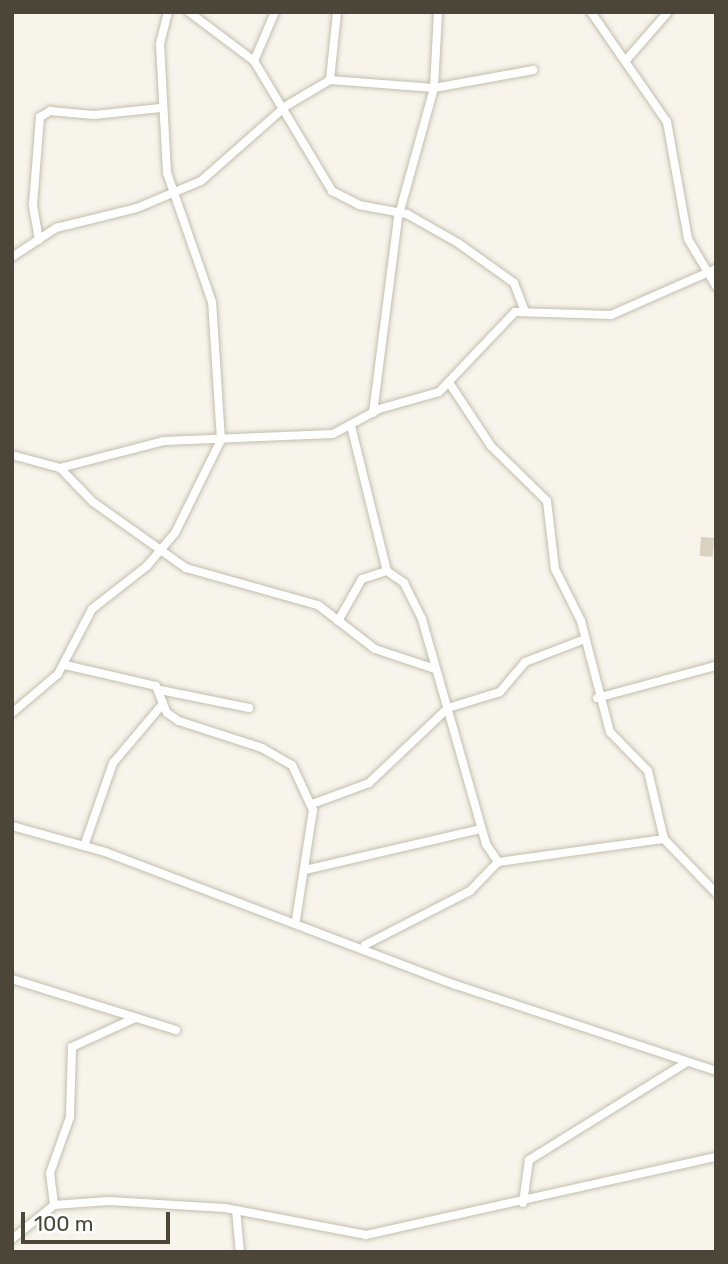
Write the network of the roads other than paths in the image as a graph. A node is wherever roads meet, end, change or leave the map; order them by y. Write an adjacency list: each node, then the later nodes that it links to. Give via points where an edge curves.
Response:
1 (168, 12): 14 (street, via 160,37)
2 (189, 12): 9 (street)
3 (275, 12): 9 (street)
4 (337, 12): 11 (street)
5 (438, 12): 12 (street)
6 (591, 12): 8 (street)
7 (668, 12): 8 (street)
8 (628, 59): 20 (street, via 667,122 688,239)
9 (254, 61): 13 (street)
10 (533, 70): 12 (street)
11 (330, 80): 12 (street); 13 (street)
12 (434, 88): 16 (street)
13 (286, 106): 15 (street, via 212,173); 16 (street, via 332,191 359,205)
14 (161, 107): 15 (street); 17 (street, via 94,115 50,111 40,117 33,205)
15 (172, 194): 17 (street, via 56,228); 28 (street, via 212,302)
16 (401, 213): 22 (street, via 496,268 514,283); 26 (street)
17 (39, 240): 18 (street)
18 (12, 257)
19 (716, 269): 20 (street)
20 (705, 271): 21 (street); 22 (street, via 621,313)
21 (716, 286)
22 (524, 309): 23 (street, via 503,320)
23 (450, 384): 24 (street); 25 (street)
24 (439, 392): 25 (street); 26 (street)
25 (454, 396): 34 (street, via 502,459 547,501 555,569)
26 (373, 413): 27 (street)
27 (351, 426): 28 (street, via 314,437); 32 (street)
28 (221, 440): 30 (street, via 164,442); 31 (street, via 185,519)
29 (12, 456): 30 (street)
30 (60, 468): 31 (street, via 93,502)
31 (162, 547): 33 (street, via 199,574 311,602); 35 (street, via 148,566 92,609)
32 (387, 571): 33 (street, via 354,587); 37 (street, via 398,575 415,602)
33 (338, 621): 37 (street, via 375,649)
34 (585, 639): 39 (street); 42 (street, via 525,662 500,692)
35 (65, 665): 38 (street); 43 (street)
36 (716, 666): 39 (street)
37 (435, 669): 42 (street)
38 (160, 690): 40 (street); 41 (street)
39 (597, 698): 47 (street, via 617,743 648,771)
40 (162, 705): 44 (street, via 179,721 285,759); 48 (street, via 113,763)
41 (249, 708)
42 (448, 708): 44 (street, via 369,783); 46 (street)
43 (12, 713)
44 (312, 804): 50 (street)
45 (12, 826): 48 (street)
46 (481, 829): 49 (street); 50 (street)
47 (664, 839): 49 (street); 51 (street)
48 (84, 846): 52 (street)
49 (498, 862): 53 (street, via 470,891)
50 (305, 870): 52 (street)
51 (716, 893)
52 (296, 920): 53 (street)
53 (365, 945): 57 (street, via 456,985)
54 (12, 979): 55 (street)
55 (135, 1018): 56 (street); 61 (street, via 72,1047 70,1117 50,1173)
56 (176, 1030)
57 (687, 1062): 58 (street); 60 (street, via 529,1160)
58 (716, 1071)
59 (716, 1157): 60 (street)
60 (523, 1203): 62 (street, via 366,1234)
61 (54, 1205): 62 (street, via 131,1201); 63 (street)
62 (236, 1210): 64 (street)
63 (12, 1239)
64 (240, 1252)

